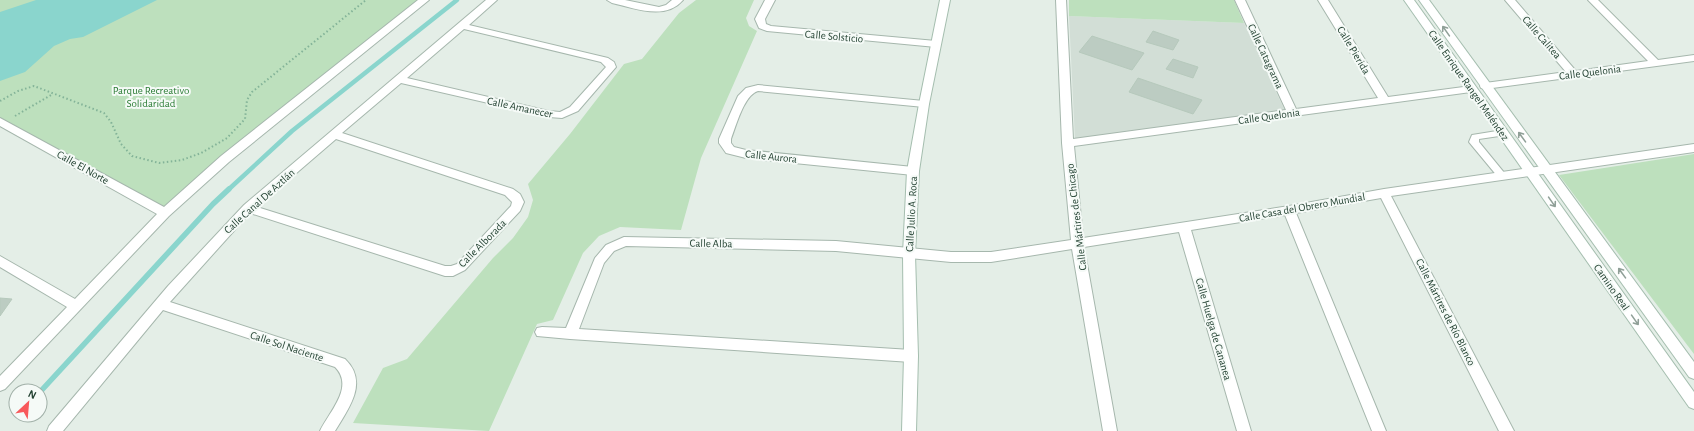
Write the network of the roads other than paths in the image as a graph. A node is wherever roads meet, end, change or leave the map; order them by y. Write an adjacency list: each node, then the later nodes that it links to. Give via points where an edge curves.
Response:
1 (424, 0): 37 (street, via 243,143)
2 (492, 0): 14 (street, Calle Canal De Aztlán)
3 (612, 0): 4 (street, via 659,10 669,8)
4 (678, 0)
5 (770, 0): 15 (street, Calle Solsticio, via 760,22 762,26 770,29)
6 (945, 0): 15 (street, Calle Julio A. Roca)
7 (1061, 0): 28 (street, Calle Mártires de Chicago)
8 (1240, 0): 24 (street, Calle Catagrama)
9 (1323, 0): 22 (street, Calle Pierida)
10 (1409, 0): 21 (street, Calle Enrique Rangel Meléndez)
11 (1424, 0): 20 (street, Calle Enrique Rangel Meléndez, one-way to 11)
12 (1510, 0): 18 (street, Calle Calitea)
13 (1593, 0): 17 (street)
14 (462, 26): 19 (street, Calle Canal De Aztlán); 19 (street, Calle Amanecer, via 604,60 611,67 574,109 562,114 549,114)
15 (936, 44): 23 (street, Calle Julio A. Roca)
16 (1694, 58): 17 (street, Calle Quelonia)
17 (1656, 64): 18 (street, Calle Quelonia)
18 (1574, 74): 20 (street, Calle Quelonia)
19 (399, 79): 27 (street, Calle Canal De Aztlán)
20 (1485, 86): 30 (street, Calle Enrique Rangel Meléndez, one-way to 20)
21 (1471, 89): 22 (street, Calle Quelonia); 26 (street, Calle Enrique Rangel Meléndez)
22 (1385, 101): 24 (street, Calle Quelonia)
23 (924, 104): 32 (street, Calle Julio A. Roca); 32 (street, Calle Aurora, via 758,88 750,90 742,98 724,143 730,150 746,154)
24 (1293, 113): 28 (street, Calle Quelonia)
25 (2, 122): 37 (street, Calle El Norte)
26 (1503, 132): 31 (street, Calle Enrique Rangel Meléndez); 33 (lane, via 1475,137 1474,142)
27 (333, 134): 35 (street, Calle Canal De Aztlán); 35 (street, Calle Alborada, via 509,192 516,197 516,208 461,267 445,271)
28 (1068, 143): 39 (street, Calle Mártires de Chicago)
29 (1694, 148): 30 (street, Calle Casa del Obrero Mundial)
30 (1545, 168): 31 (street, Calle Casa del Obrero Mundial); 47 (street, Camino Real, one-way to 30)
31 (1530, 170): 33 (street, Calle Casa del Obrero Mundial); 49 (street, Camino Real, one-way to 49)
32 (913, 171): 40 (street, Calle Julio A. Roca)
33 (1501, 175): 34 (street, Calle Casa del Obrero Mundial)
34 (1384, 193): 36 (street, Calle Casa del Obrero Mundial); 56 (street, Calle Mártires de Río Blanco)
35 (248, 208): 42 (street, Calle Canal De Aztlán, via 213,243)
36 (1288, 210): 38 (street, Calle Casa del Obrero Mundial); 55 (street)
37 (165, 213): 43 (street)
38 (1184, 227): 39 (street, Calle Casa del Obrero Mundial); 54 (street, Calle Huelga de Cananea)
39 (1077, 243): 40 (street, Calle Casa del Obrero Mundial, via 991,257 951,258); 53 (street, Calle Mártires de Chicago)
40 (909, 254): 45 (street, Calle Alba, via 836,246 624,242 610,248 599,261); 46 (street, Calle Julio A. Roca)
41 (0, 261): 43 (street)
42 (161, 304): 50 (street, Calle Canal De Aztlán); 51 (street, Calle Sol Naciente, via 346,367 351,377 348,391)
43 (76, 306): 48 (street)
44 (542, 332): 45 (street)
45 (570, 334): 46 (street)
46 (911, 356): 52 (street, Calle Julio A. Roca)
47 (1694, 373)
48 (0, 385)
49 (1694, 403)
50 (54, 431)
51 (327, 431)
52 (909, 431)
53 (1110, 431)
54 (1244, 431)
55 (1379, 431)
56 (1507, 431)

